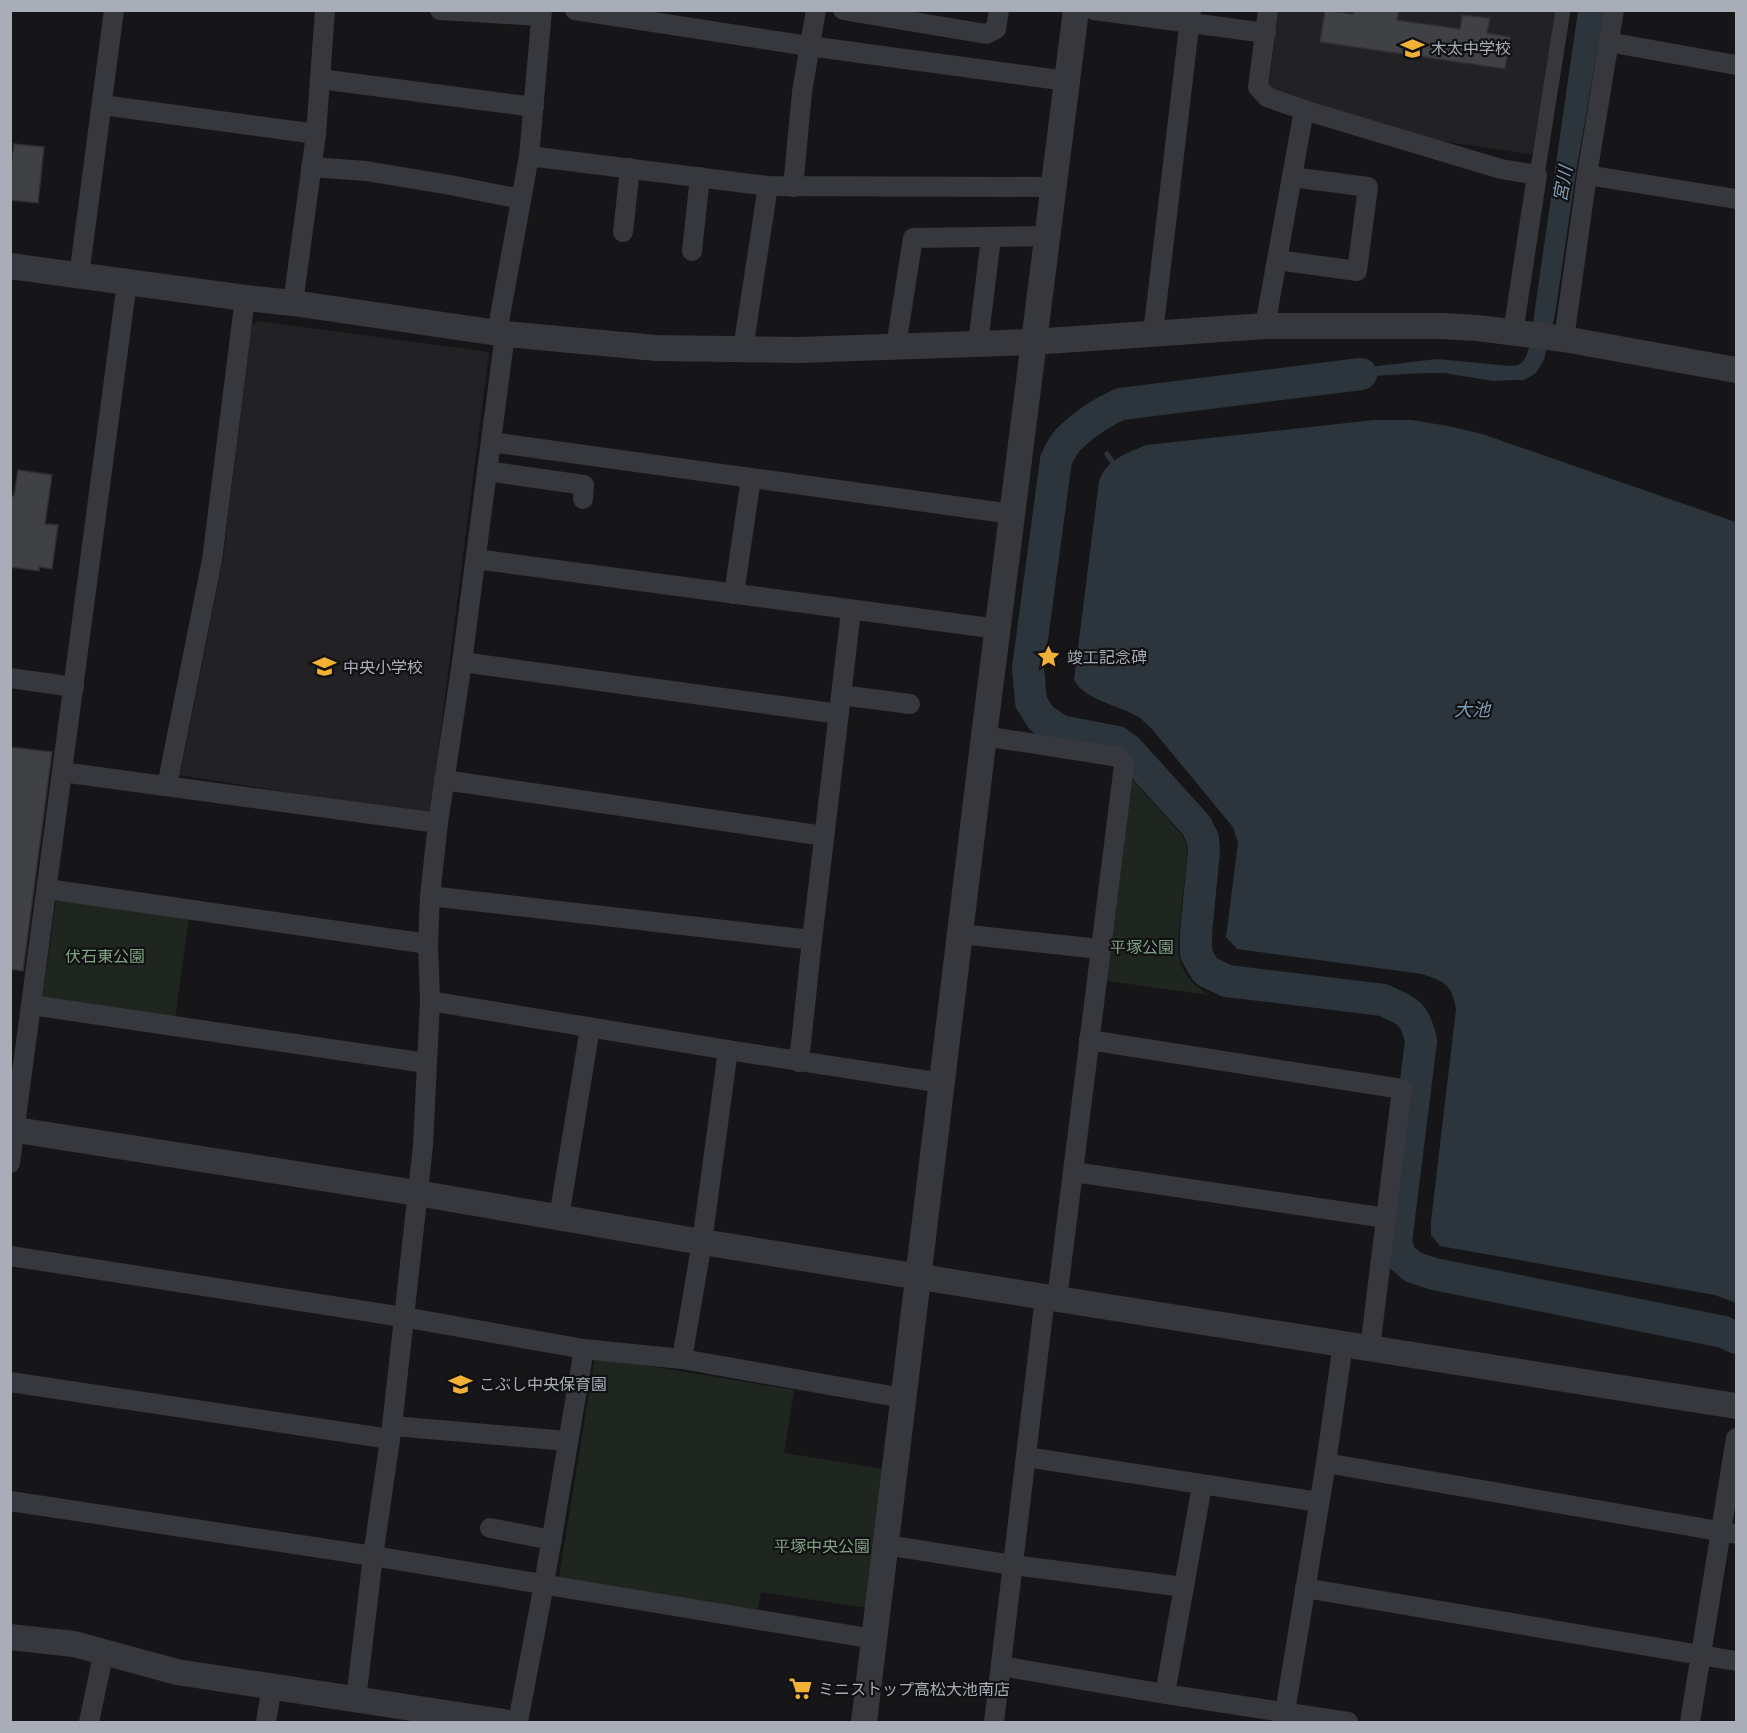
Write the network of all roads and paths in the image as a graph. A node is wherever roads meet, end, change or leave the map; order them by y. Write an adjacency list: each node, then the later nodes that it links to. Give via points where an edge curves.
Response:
1 (114, 10): 22 (street)
2 (325, 10): 20 (street)
3 (440, 10): 13 (street)
4 (575, 10): 15 (street)
5 (816, 10): 18 (street)
6 (843, 10): 7 (street, via 986,34 996,29)
7 (999, 10)
8 (1076, 10): 21 (street)
9 (1094, 10): 14 (street)
10 (1269, 10): 16 (street)
11 (1563, 10): 29 (street)
12 (1614, 10): 17 (street)
13 (542, 13): 23 (street)
14 (1190, 16): 16 (street); 51 (street)
15 (675, 18): 18 (street)
16 (1266, 33): 24 (street, via 1258,87 1267,97)
17 (1608, 42): 19 (street); 30 (street)
18 (809, 46): 21 (street); 34 (street)
19 (1737, 64)
20 (320, 79): 23 (street); 25 (street)
21 (1067, 81): 35 (street)
22 (102, 105): 25 (street); 44 (street)
23 (534, 107): 26 (street)
24 (1304, 110): 29 (street, via 1501,169); 32 (street)
25 (316, 134): 27 (street)
26 (529, 156): 28 (street); 36 (street)
27 (311, 167): 36 (street, via 366,171); 47 (street)
28 (630, 168): 31 (street); 38 (street)
29 (1537, 175): 49 (street)
30 (1587, 175): 37 (street); 52 (street)
31 (700, 177): 33 (street); 41 (street)
32 (1292, 177): 42 (street); 42 (street, via 1368,187 1357,271)
33 (768, 186): 34 (street); 56 (street)
34 (793, 187): 35 (street)
35 (1053, 187): 39 (street)
36 (521, 199): 50 (street)
37 (1737, 199)
38 (623, 232)
39 (1047, 236): 40 (street); 53 (street)
40 (991, 238): 54 (street); 55 (street, via 913,238)
41 (692, 251)
42 (1277, 260): 48 (street)
43 (10, 266): 44 (street)
44 (80, 276): 45 (street)
45 (127, 282): 46 (street); 69 (street)
46 (245, 298): 47 (street); 75 (street, via 212,560)
47 (292, 303): 50 (street)
48 (1265, 326): 49 (street, via 1441,327); 51 (street)
49 (1517, 333): 52 (street)
50 (501, 334): 56 (street, via 656,348); 58 (street)
51 (1154, 334): 53 (street)
52 (1560, 338): 57 (street)
53 (1033, 342): 54 (street); 62 (street)
54 (978, 343): 55 (street)
55 (896, 346): 56 (street)
56 (743, 349)
57 (1737, 370)
58 (491, 442): 59 (street); 60 (street)
59 (487, 471): 61 (street, via 584,485); 63 (street)
60 (751, 478): 62 (street); 64 (street)
61 (583, 499)
62 (1012, 514): 66 (street)
63 (476, 559): 64 (street); 67 (street)
64 (734, 594): 65 (street)
65 (851, 611): 66 (street); 70 (street)
66 (998, 630): 72 (street)
67 (462, 662): 70 (street); 74 (street)
68 (10, 678): 69 (street)
69 (74, 687): 73 (street)
70 (840, 704): 71 (street); 77 (street)
71 (910, 704)
72 (984, 736): 80 (street); 83 (street, via 1119,757 1124,765)
73 (62, 772): 75 (street); 78 (street)
74 (444, 780): 76 (street); 77 (street)
75 (166, 786): 76 (street)
76 (438, 823): 79 (street)
77 (825, 836): 81 (street)
78 (47, 889): 82 (street); 85 (street)
79 (430, 896): 81 (street); 82 (street)
80 (960, 934): 83 (street); 91 (street)
81 (812, 940): 89 (street)
82 (428, 944): 84 (street)
83 (1100, 949): 87 (street)
84 (430, 1001): 86 (street); 90 (street)
85 (31, 1005): 90 (street); 92 (street)
86 (590, 1028): 88 (street); 96 (street)
87 (1089, 1040): 94 (street); 97 (street, via 1402,1089)
88 (728, 1050): 89 (street); 98 (street)
89 (799, 1062): 91 (street)
90 (426, 1063): 95 (street)
91 (942, 1083): 100 (street)
92 (13, 1129): 93 (street); 95 (street)
93 (10, 1163)
94 (1074, 1172): 97 (street); 101 (street)
95 (417, 1193): 96 (street); 102 (street)
96 (559, 1217): 98 (street)
97 (1386, 1218): 104 (street)
98 (702, 1242): 100 (street); 106 (street)
99 (10, 1256): 102 (street)
100 (918, 1276): 101 (street); 108 (street)
101 (1051, 1298): 103 (street); 113 (street)
102 (403, 1317): 105 (street); 110 (street)
103 (1343, 1344): 104 (street); 114 (street)
104 (1370, 1348): 109 (street)
105 (584, 1349): 106 (street); 112 (street)
106 (682, 1359): 108 (street)
107 (10, 1382): 110 (street)
108 (903, 1398): 121 (street)
109 (1737, 1406)
110 (391, 1432): 112 (street); 122 (street)
111 (1737, 1438): 119 (street)
112 (568, 1441): 120 (street)
113 (1026, 1456): 115 (street); 123 (street)
114 (1326, 1463): 117 (street); 119 (street)
115 (1202, 1485): 117 (street); 125 (street)
116 (10, 1501): 122 (street)
117 (1319, 1502): 126 (street)
118 (490, 1528): 120 (street)
119 (1729, 1533): 130 (street)
120 (552, 1539): 124 (street)
121 (886, 1545): 123 (street); 128 (street)
122 (373, 1556): 124 (street); 135 (street)
123 (1013, 1565): 125 (street); 132 (street)
124 (544, 1584): 128 (street); 140 (street)
125 (1184, 1587): 134 (street)
126 (1305, 1588): 130 (street); 136 (street)
127 (10, 1637): 129 (street)
128 (874, 1639): 141 (street)
129 (104, 1651): 133 (street, via 177,1672); 137 (street)
130 (1701, 1656): 131 (street); 144 (street)
131 (1737, 1661)
132 (1001, 1666): 134 (street); 142 (street)
133 (272, 1686): 135 (street); 138 (street)
134 (1165, 1694): 136 (street)
135 (356, 1700): 139 (street)
136 (1285, 1713): 143 (street)
137 (89, 1722)
138 (266, 1722)
139 (504, 1722)
140 (518, 1722)
141 (864, 1722)
142 (994, 1722)
143 (1348, 1722)
144 (1690, 1722)

